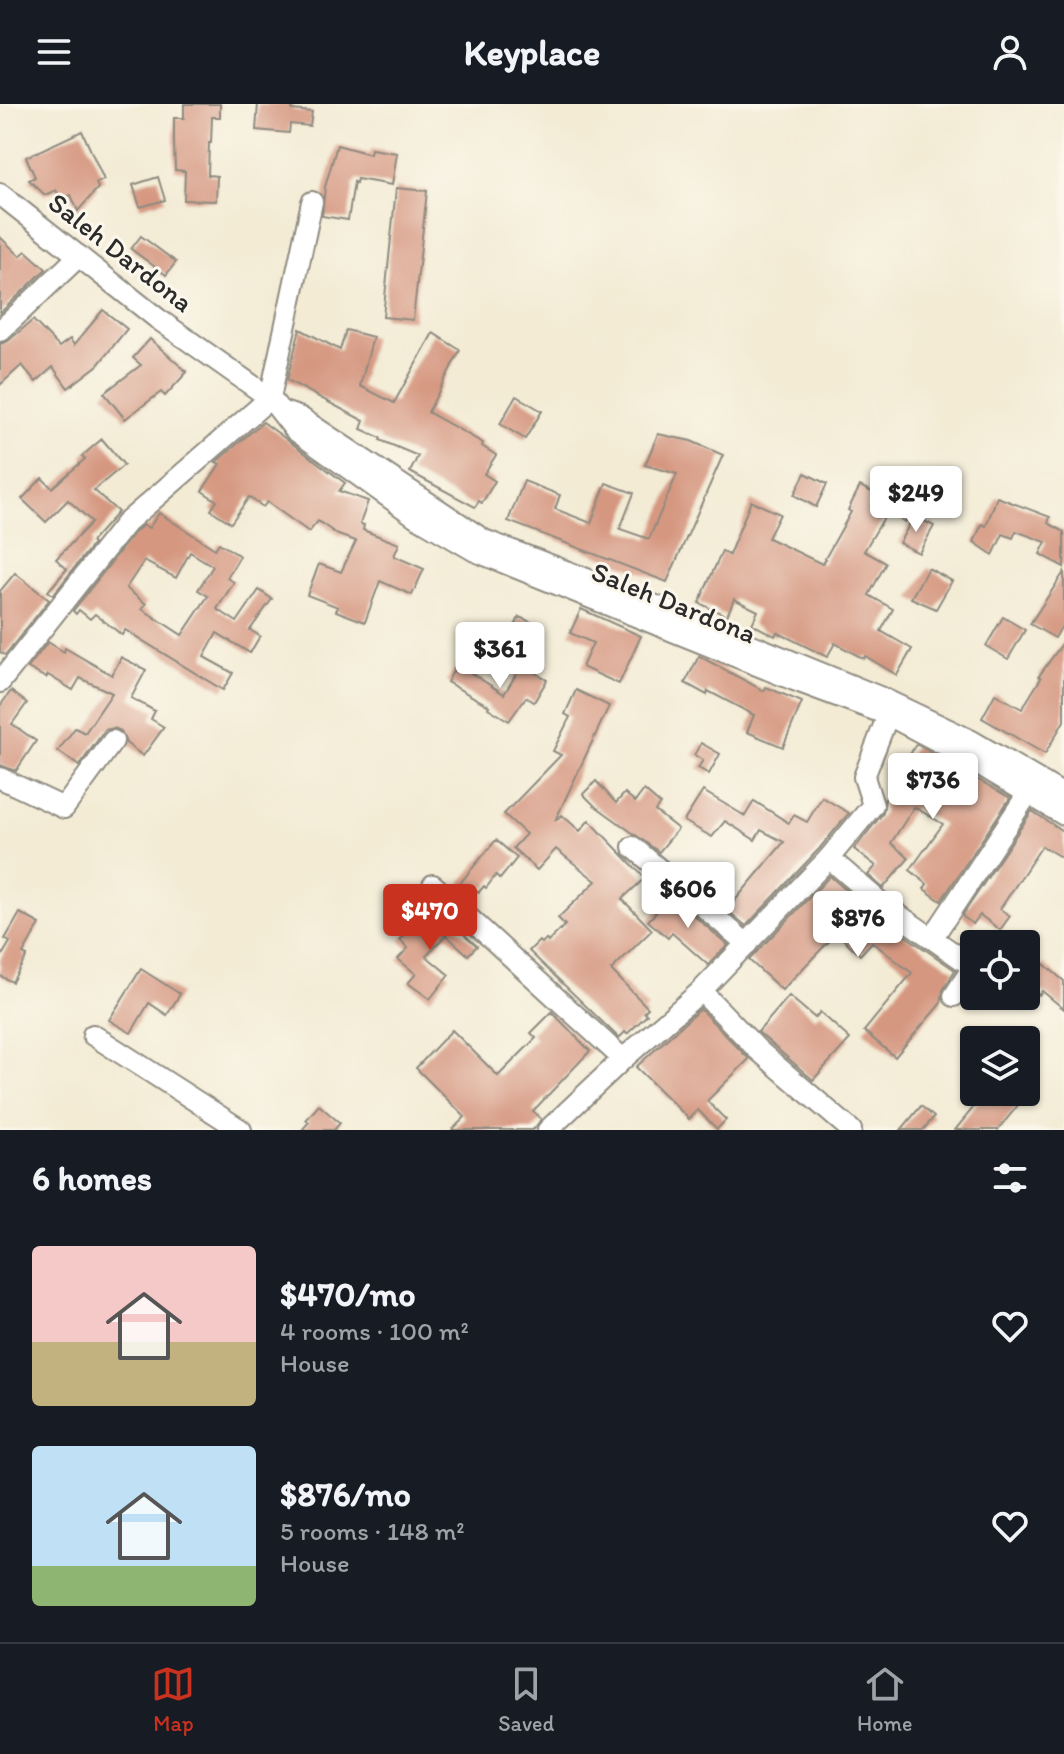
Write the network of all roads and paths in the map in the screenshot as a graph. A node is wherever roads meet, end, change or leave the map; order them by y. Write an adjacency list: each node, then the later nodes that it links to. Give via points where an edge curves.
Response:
1 (3, 201): 3 (street, Saleh Dardona)
2 (312, 202): 5 (street)
3 (79, 256): 4 (street); 5 (street, Saleh Dardona)
4 (0, 331)
5 (277, 405): 6 (street, via 126,523); 7 (street, Saleh Dardona, via 307,439 415,516 475,551); 11 (street, Saleh Dardona, via 484,540 882,698 972,741)
6 (0, 682)
7 (888, 715): 10 (street, Saleh Dardona); 14 (street, via 864,777 873,805)
8 (113, 741): 9 (street, via 64,808)
9 (0, 778)
10 (1029, 792): 12 (street, Saleh Dardona); 16 (street)
11 (1064, 795)
12 (1064, 815)
13 (633, 847): 17 (street)
14 (829, 858): 16 (street, via 880,902); 17 (street)
15 (433, 885): 21 (street)
16 (933, 937): 19 (street, via 973,967)
17 (747, 944): 18 (street)
18 (701, 991): 21 (street); 24 (street, via 758,1050)
19 (954, 996)
20 (93, 1035): 22 (street)
21 (623, 1059): 23 (street)
22 (241, 1130)
23 (548, 1130)
24 (851, 1130)

